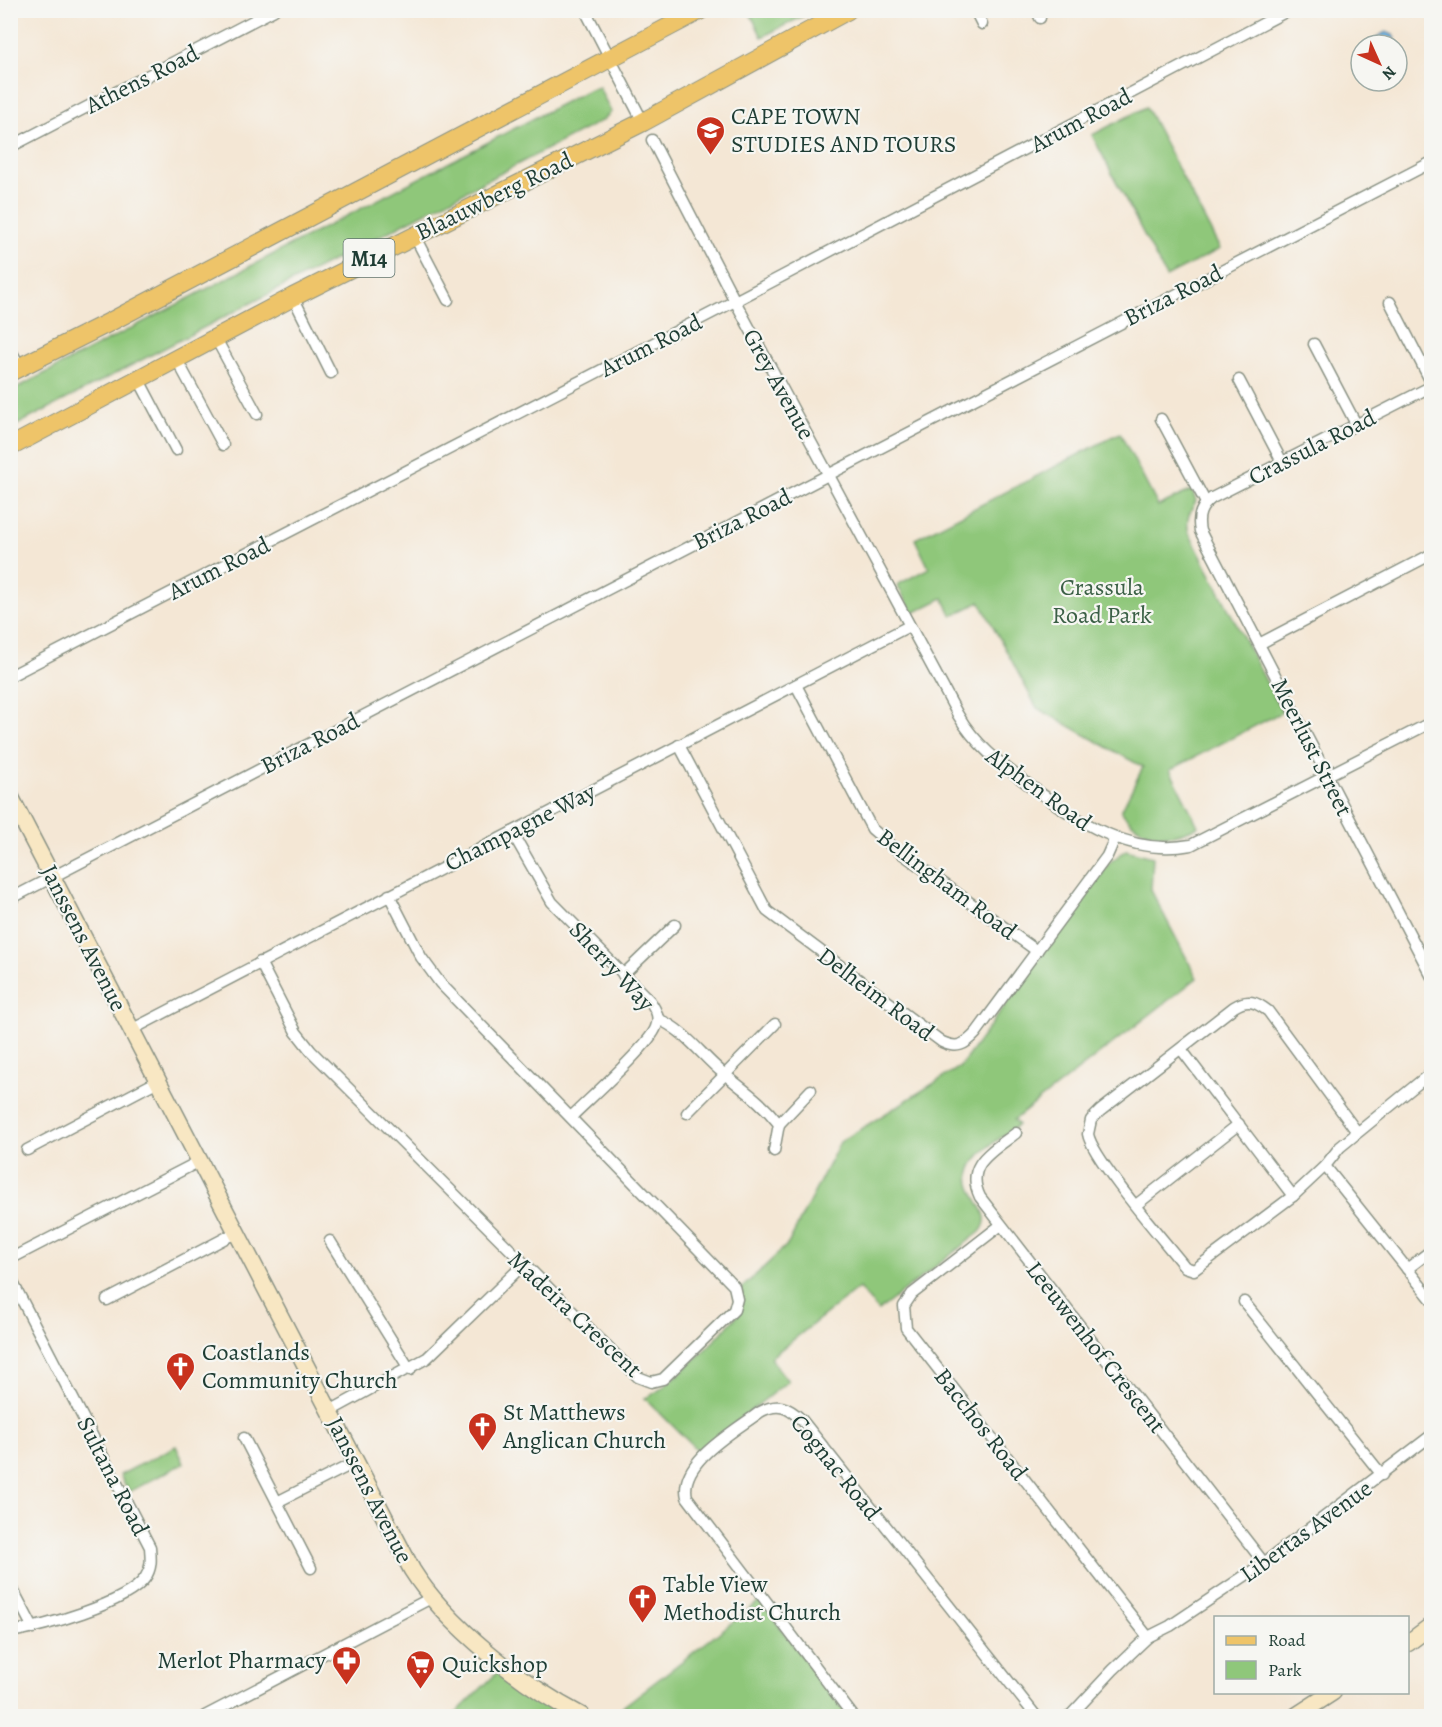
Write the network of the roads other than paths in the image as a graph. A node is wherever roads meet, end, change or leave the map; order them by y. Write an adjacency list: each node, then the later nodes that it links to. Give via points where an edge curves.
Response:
1 (274, 10): 7 (street, Athens Road)
2 (585, 10): 9 (street)
3 (701, 10): 9 (main road, M14)
4 (848, 10): 10 (main road, Blaauwberg Road / M14)
5 (975, 10): 8 (street)
6 (1289, 10): 17 (street, Arum Road)
7 (257, 14): 12 (street, Athens Road)
8 (982, 24)
9 (609, 57): 10 (street); 23 (main road, M14, via 371,186)
10 (643, 122): 14 (main road, Blaauwberg Road / M14)
11 (652, 140): 17 (street, Grey Avenue)
12 (10, 147)
13 (1431, 162): 35 (street, Briza Road)
14 (414, 236): 15 (main road, Blaauwberg Road / M14); 16 (street)
15 (293, 297): 19 (main road, Blaauwberg Road / M14); 24 (street)
16 (448, 300)
17 (735, 302): 35 (street, Grey Avenue); 40 (street, Arum Road)
18 (1390, 302): 27 (street)
19 (215, 337): 22 (main road, Blaauwberg Road / M14); 28 (street)
20 (1314, 344): 30 (street)
21 (10, 350): 23 (street)
22 (176, 358): 25 (main road, Blaauwberg Road / M14); 31 (street)
23 (15, 370)
24 (331, 373)
25 (138, 378): 32 (main road, Blaauwberg Road / M14); 33 (street)
26 (1239, 381): 34 (street)
27 (1431, 385): 30 (street, Crassula Road)
28 (257, 414)
29 (1161, 419): 36 (street)
30 (1356, 424): 34 (street, Crassula Road)
31 (223, 445)
32 (10, 447)
33 (176, 450)
34 (1282, 462): 36 (street, Crassula Road)
35 (829, 474): 38 (street, Grey Avenue); 48 (street, Briza Road)
36 (1206, 503): 39 (street, Meerlust Street, via 1199,515 1200,531)
37 (1431, 554): 39 (street)
38 (909, 626): 41 (street, Champagne Way); 47 (street, Alphen Road, via 978,744 1078,820)
39 (1259, 644): 44 (street, Meerlust Street)
40 (10, 676)
41 (796, 685): 43 (street, Champagne Way); 52 (street, Bellingham Road, via 872,829)
42 (1431, 722): 44 (street, Alphen Road)
43 (679, 745): 46 (street, Champagne Way); 52 (street, Delheim Road, via 767,911 942,1042 951,1046 968,1043)
44 (1327, 774): 47 (street, Alphen Road, via 1191,845 1164,849); 55 (street, Meerlust Street)
45 (10, 796): 48 (street, Janssens Avenue)
46 (512, 832): 49 (street, Champagne Way); 54 (street, Sherry Way, via 545,893)
47 (1115, 838): 52 (street, Delheim Road, via 1107,856)
48 (52, 876): 50 (street, Briza Road); 58 (street, Janssens Avenue)
49 (389, 895): 53 (street, Champagne Way); 65 (street, Madeira Crescent, via 430,972)
50 (10, 898)
51 (675, 926): 54 (street)
52 (1037, 951)
53 (260, 962): 58 (street, Champagne Way); 81 (street, Madeira Crescent, via 305,1045)
54 (623, 975): 56 (street, Sherry Way, via 650,1001)
55 (1431, 977)
56 (662, 1020): 61 (street, via 684,1034); 65 (street, Sherry Way, via 647,1042)
57 (776, 1024): 61 (street)
58 (131, 1030): 62 (street, Janssens Avenue)
59 (1181, 1049): 67 (street); 68 (street, via 1239,1004 1259,1004); 75 (street, via 1100,1111 1088,1129 1092,1147)
60 (1431, 1072): 68 (street)
61 (725, 1075): 64 (street); 66 (street, via 749,1091)
62 (158, 1081): 70 (street); 72 (street, Janssens Avenue)
63 (811, 1089): 66 (street)
64 (687, 1113)
65 (571, 1117): 81 (street, Madeira Crescent, via 730,1281 737,1292 736,1304 669,1375 647,1381 638,1377)
66 (779, 1124): 71 (street)
67 (1239, 1124): 74 (street); 75 (street)
68 (1357, 1132): 73 (street)
69 (1016, 1133): 76 (street, Leeuwenhof Crescent, via 979,1165 974,1180 980,1197)
70 (27, 1150)
71 (774, 1151)
72 (200, 1161): 77 (street, Janssens Avenue); 80 (street)
73 (1325, 1166): 74 (street); 82 (street)
74 (1293, 1196): 75 (street, via 1194,1270 1185,1267)
75 (1136, 1205)
76 (1000, 1224): 94 (street, Leeuwenhof Crescent); 101 (street, Bacchos Road, via 912,1294 904,1306 906,1328)
77 (237, 1232): 84 (street); 88 (street, Janssens Avenue)
78 (330, 1241): 87 (street)
79 (1431, 1250): 82 (street)
80 (10, 1259)
81 (523, 1265): 87 (street, via 441,1347)
82 (1407, 1269): 85 (street)
83 (10, 1277): 99 (street, Sultana Road, via 150,1547 151,1561 146,1577 130,1590 82,1614)
84 (107, 1300)
85 (1431, 1300)
86 (1244, 1302): 92 (street)
87 (410, 1370): 88 (street)
88 (330, 1412): 91 (street, Janssens Avenue)
89 (1431, 1435): 92 (street, Libertas Avenue)
90 (243, 1438): 93 (street)
91 (356, 1462): 93 (street); 97 (street, Janssens Avenue, via 412,1570)
92 (1382, 1475): 94 (street, Libertas Avenue)
93 (277, 1502): 95 (street)
94 (1264, 1563): 101 (street, Libertas Avenue)
95 (311, 1568)
96 (10, 1584): 99 (street)
97 (431, 1598): 104 (street); 105 (street, Janssens Avenue, via 510,1668)
98 (1431, 1625): 102 (street)
99 (33, 1628): 100 (street, Sultana Road)
100 (10, 1632)
101 (1148, 1637): 108 (street, Libertas Avenue)
102 (1409, 1642)
103 (1330, 1694): 109 (street)
104 (205, 1716)
105 (582, 1716)
106 (853, 1716): 107 (street, Cognac Road, via 687,1497 689,1471 697,1461 771,1406 790,1409 802,1420)
107 (1036, 1716)
108 (1070, 1716)
109 (1296, 1716)

